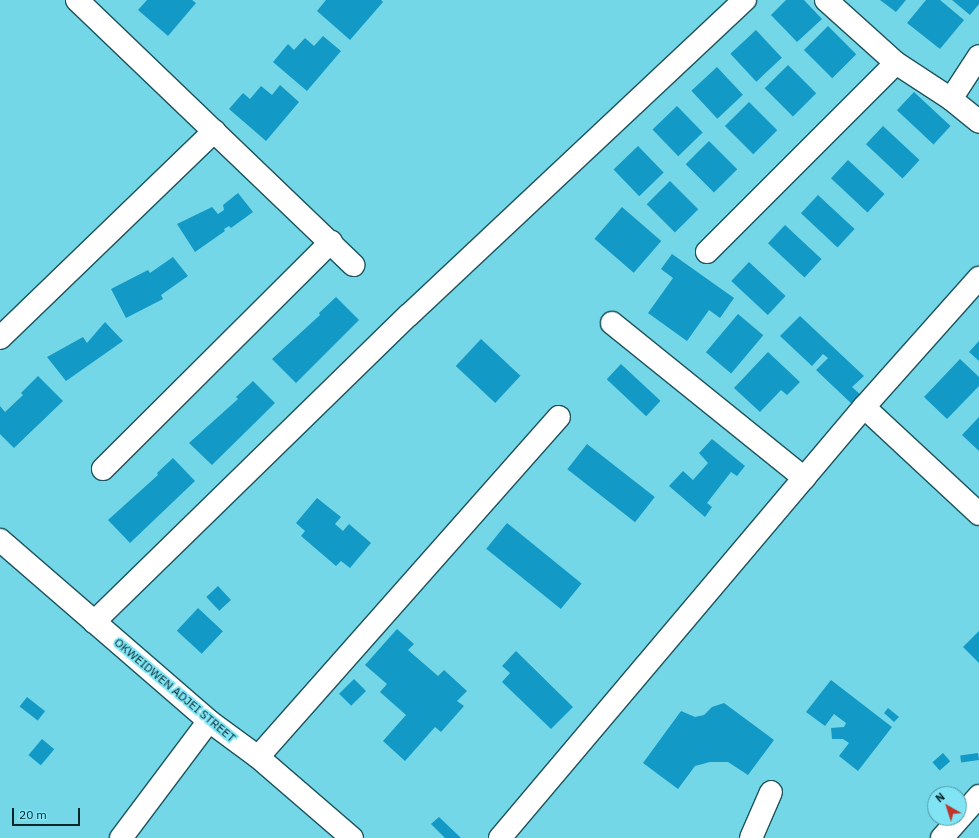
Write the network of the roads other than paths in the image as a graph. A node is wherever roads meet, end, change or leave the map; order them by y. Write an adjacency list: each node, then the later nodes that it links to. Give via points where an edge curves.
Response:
1 (77, 0): 8 (street)
2 (745, 0): 21 (street, via 409,315)
3 (826, 0): 5 (street)
4 (979, 56): 6 (street)
5 (896, 63): 6 (street); 10 (street)
6 (950, 99): 7 (street)
7 (979, 122)
8 (214, 131): 9 (street); 14 (street)
9 (331, 242): 11 (street); 17 (street)
10 (707, 252)
11 (353, 265)
12 (979, 278): 15 (street)
13 (612, 323): 18 (street)
14 (0, 338)
15 (864, 407): 18 (street); 19 (street)
16 (559, 417): 23 (street)
17 (103, 469)
18 (804, 478): 28 (street)
19 (979, 514)
20 (0, 540): 21 (street, OKWEIDWEN ADJEI STREET)
21 (94, 622): 22 (street, OKWEIDWEN ADJEI STREET)
22 (209, 721): 23 (street, OKWEIDWEN ADJEI STREET); 26 (street)
23 (258, 758): 27 (street, OKWEIDWEN ADJEI STREET)
24 (771, 792): 29 (street)
25 (979, 796): 30 (street)
26 (121, 838)
27 (352, 838)
28 (500, 838)
29 (750, 838)
30 (942, 838)

